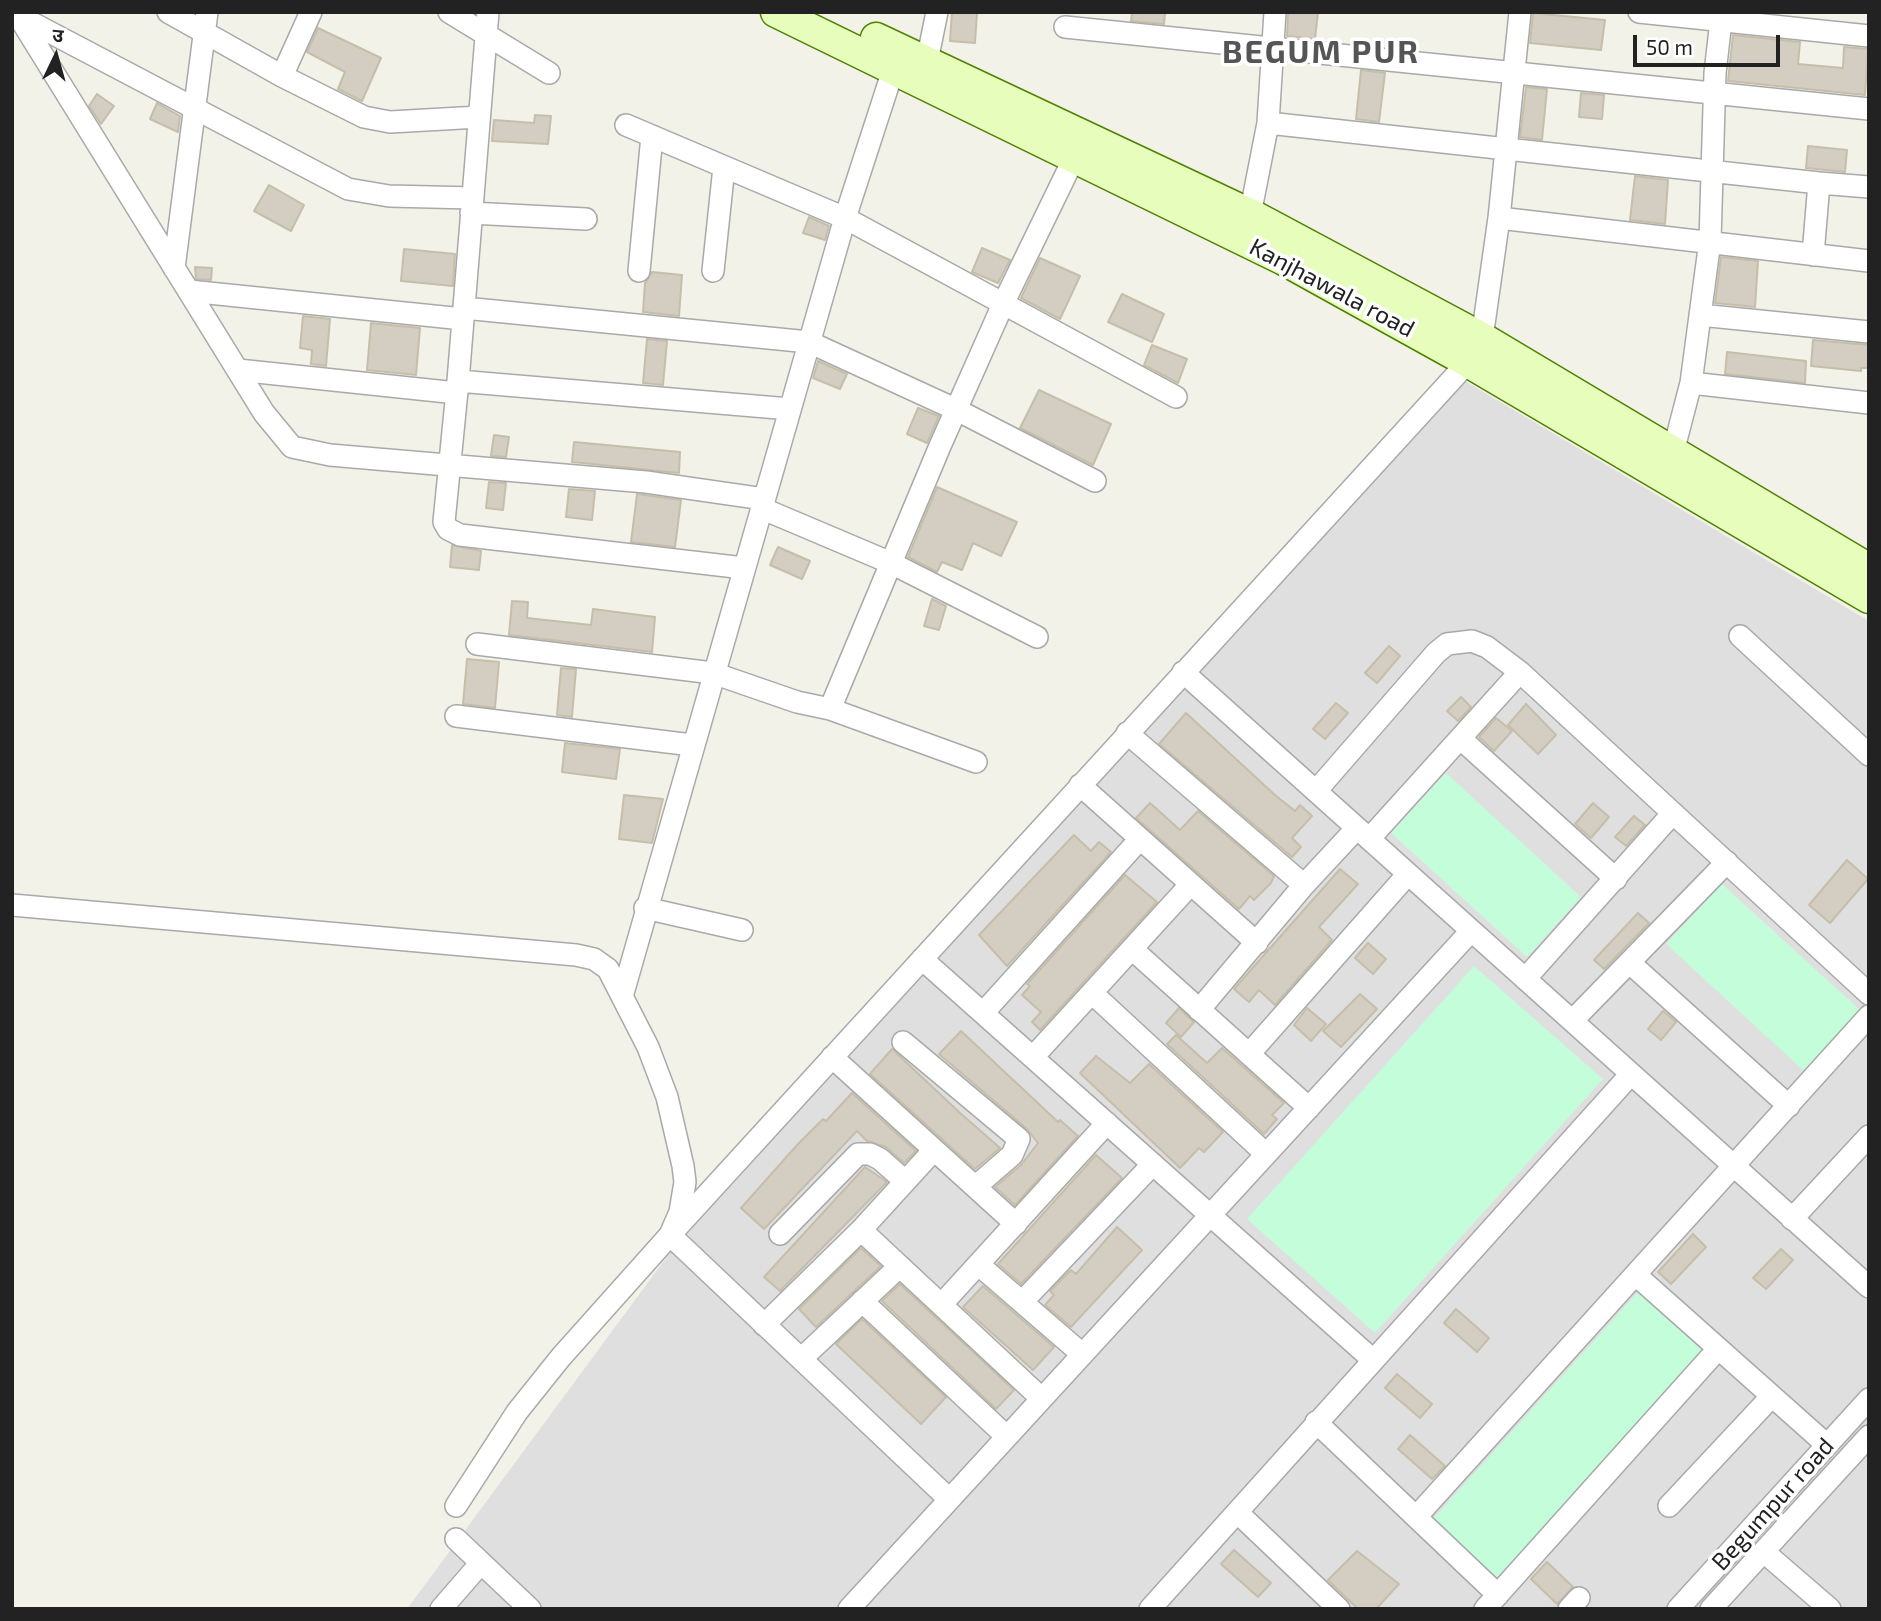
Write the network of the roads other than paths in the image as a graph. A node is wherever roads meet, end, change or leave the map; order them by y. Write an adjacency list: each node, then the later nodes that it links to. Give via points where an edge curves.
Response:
1 (168, 12): 12 (street)
2 (449, 12): 13 (street)
3 (776, 12): 17 (main road, Kanjhawala road)
4 (822, 12): 17 (main road, Kanjhawala road)
5 (937, 12): 18 (street)
6 (1275, 12): 16 (street)
7 (1520, 12): 20 (street)
8 (1639, 12): 11 (street)
9 (16, 13): 23 (street); 43 (street)
10 (309, 13): 21 (street)
11 (1721, 17): 15 (street); 22 (street)
12 (206, 22): 21 (street); 23 (street)
13 (487, 22): 19 (street); 25 (street)
14 (1065, 27): 16 (street)
15 (1869, 36)
16 (1272, 50): 20 (street); 26 (street)
17 (897, 59): 18 (main road, Kanjhawala road); 30 (main road, Kanjhawala road); 36 (street)
18 (927, 61): 39 (main road, Kanjhawala road)
19 (549, 73)
20 (1514, 73): 22 (street); 29 (street)
21 (282, 76): 25 (street, via 364,117 390,122)
22 (1715, 93): 24 (street); 32 (street)
23 (195, 106): 35 (street, via 348,189); 43 (street)
24 (1869, 109)
25 (479, 117): 35 (street)
26 (1268, 123): 29 (street); 39 (street)
27 (626, 125): 28 (street)
28 (652, 136): 31 (street); 44 (street)
29 (1507, 149): 32 (street); 37 (street)
30 (1074, 158): 39 (main road, Kanjhawala road); 47 (street)
31 (724, 167): 36 (street); 45 (street)
32 (1713, 172): 33 (street); 40 (street)
33 (1819, 183): 34 (street); 41 (street)
34 (1869, 187)
35 (472, 206): 38 (street); 48 (street)
36 (845, 218): 47 (street); 51 (street)
37 (1500, 218): 40 (street); 52 (street)
38 (586, 219)
39 (1247, 227): 52 (main road, Kanjhawala road)
40 (1710, 241): 41 (street); 49 (street)
41 (1813, 255): 42 (street)
42 (1869, 261)
43 (174, 268): 46 (street)
44 (639, 271)
45 (713, 271)
46 (189, 291): 48 (street); 53 (street)
47 (1004, 302): 56 (street); 59 (street)
48 (464, 314): 51 (street); 55 (street)
49 (1700, 315): 50 (street); 54 (street)
50 (1869, 332)
51 (809, 342): 58 (street); 59 (street)
52 (1475, 350): 60 (main road, Kanjhawala road); 67 (main road, Kanjhawala road); 71 (street)
53 (238, 370): 55 (street); 61 (street, via 279,435 292,447)
54 (1691, 383): 57 (street); 60 (street)
55 (458, 387): 58 (street); 61 (street)
56 (1176, 397)
57 (1869, 403)
58 (790, 409): 63 (street)
59 (957, 410): 62 (street); 64 (street)
60 (1673, 452): 66 (main road, Kanjhawala road)
61 (449, 467): 63 (street, via 646,482); 65 (street, via 444,522 460,535)
62 (1096, 481)
63 (762, 503): 64 (street); 65 (street)
64 (891, 563): 69 (street); 74 (street)
65 (744, 568): 73 (street)
66 (1869, 569)
67 (1869, 598)
68 (1740, 636): 79 (street)
69 (1037, 637)
70 (477, 645): 73 (street)
71 (1183, 672): 76 (street); 82 (street)
72 (1520, 672): 77 (street); 82 (street, via 1488,647 1472,641 1447,644); 83 (street)
73 (713, 673): 74 (street); 78 (street)
74 (830, 709): 80 (street)
75 (456, 716): 78 (street)
76 (1127, 733): 81 (street); 90 (street)
77 (1461, 739): 84 (street); 88 (street)
78 (692, 745): 92 (street)
79 (1869, 755)
80 (976, 762)
81 (1080, 785): 85 (street); 97 (street)
82 (1316, 791): 84 (street)
83 (1673, 813): 86 (street); 88 (street)
84 (1363, 834): 87 (street); 90 (street)
85 (1140, 839): 89 (street); 104 (street)
86 (1727, 862): 98 (street); 102 (street)
87 (1408, 874): 94 (street); 108 (street)
88 (1616, 879): 99 (street)
89 (1191, 884): 95 (street); 96 (street)
90 (1304, 885): 95 (street)
91 (12, 905): 100 (street, via 576,955 594,959 608,969)
92 (645, 908): 93 (street); 100 (street)
93 (742, 930)
94 (1471, 930): 99 (street); 113 (street)
95 (1257, 943): 103 (street)
96 (1132, 949): 101 (street); 103 (street)
97 (922, 958): 104 (street); 109 (street)
98 (1630, 964): 106 (street); 112 (street)
99 (1525, 979): 106 (street)
100 (623, 993): 127 (street, via 659,1073 678,1137 685,1182)
101 (1092, 993): 110 (street); 117 (street)
102 (1869, 993)
103 (1199, 1010): 108 (street)
104 (983, 1013): 110 (street)
105 (1869, 1016): 112 (street)
106 (1573, 1020): 111 (street)
107 (903, 1042): 121 (street, via 1019,1139 1012,1155)
108 (1249, 1054): 113 (street)
109 (832, 1057): 116 (street); 127 (street)
110 (1033, 1058): 114 (street)
111 (1631, 1074): 119 (street); 139 (street)
112 (1789, 1106): 119 (street)
113 (1309, 1108): 117 (street)
114 (1107, 1123): 118 (street); 124 (street)
115 (1869, 1136): 123 (street)
116 (934, 1150): 120 (street); 121 (street)
117 (1266, 1154): 122 (street)
118 (1153, 1164): 122 (street); 133 (street)
119 (1735, 1167): 123 (street); 130 (street)
120 (905, 1181): 125 (street); 126 (street, via 880,1159 858,1154)
121 (975, 1187): 124 (street)
122 (1210, 1215): 137 (street); 139 (street)
123 (1792, 1219): 131 (street)
124 (1016, 1224): 128 (street)
125 (861, 1230): 129 (street); 135 (street)
126 (780, 1234)
127 (670, 1235): 135 (street); 148 (street, via 517,1412)
128 (979, 1265): 133 (street); 134 (street)
129 (900, 1266): 132 (street); 134 (street)
130 (1637, 1276): 136 (street); 151 (street)
131 (1869, 1287)
132 (862, 1301): 138 (street); 144 (street)
133 (1022, 1303): 137 (street)
134 (941, 1305): 141 (street)
135 (764, 1325): 138 (street)
136 (1718, 1349): 140 (street); 155 (street)
137 (1082, 1354): 141 (street)
138 (801, 1359): 147 (street)
139 (1373, 1360): 143 (street)
140 (1772, 1396): 146 (street); 149 (street)
141 (1041, 1398): 144 (street)
142 (1869, 1399): 146 (street, Begumpur road)
143 (1316, 1422): 150 (street); 151 (street)
144 (1006, 1436): 147 (street)
145 (1869, 1436): 153 (street, Begumpur road)
146 (1827, 1445): 161 (street, Begumpur road)
147 (948, 1499): 159 (street)
148 (456, 1506)
149 (1669, 1506)
150 (1238, 1513): 156 (street); 160 (street)
151 (1416, 1517): 155 (street)
152 (456, 1539): 154 (street)
153 (1763, 1552): 162 (street, Begumpur road); 163 (street)
154 (480, 1564): 157 (street); 158 (street)
155 (1491, 1602)
156 (1337, 1608)
157 (441, 1609)
158 (530, 1609)
159 (849, 1609)
160 (1150, 1609)
161 (1678, 1609)
162 (1712, 1609)
163 (1830, 1609)

